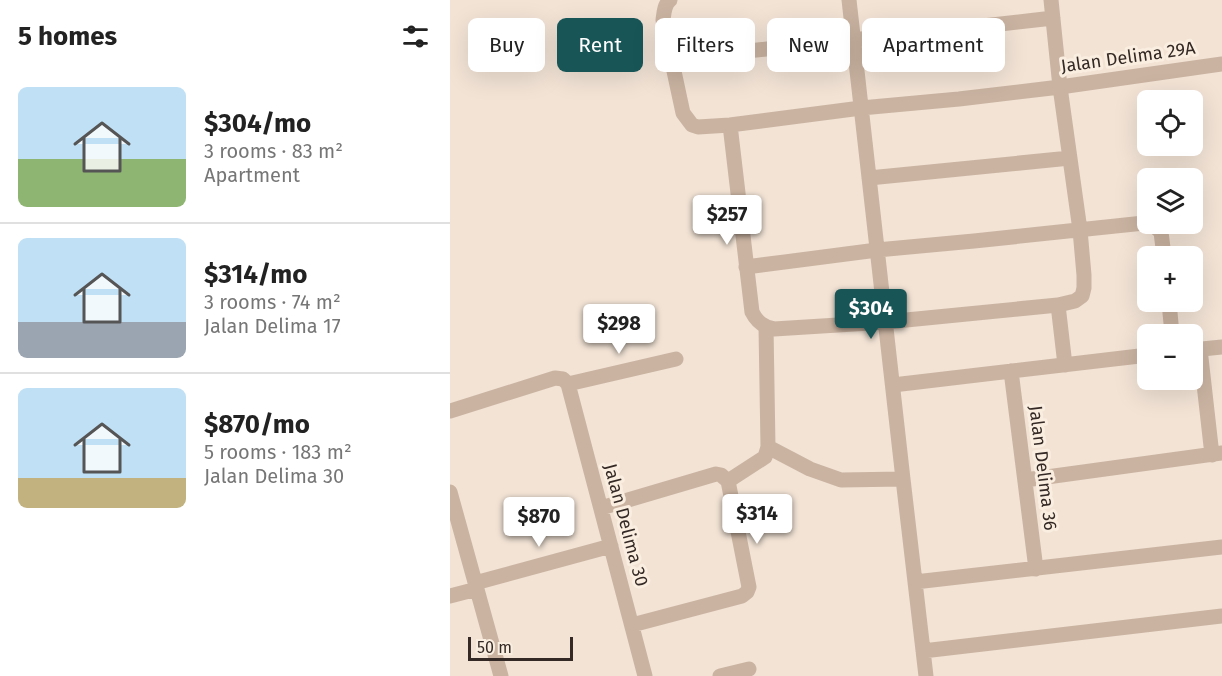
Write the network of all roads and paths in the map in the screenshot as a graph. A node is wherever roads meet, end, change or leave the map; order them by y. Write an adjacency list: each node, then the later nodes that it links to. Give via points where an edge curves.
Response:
1 (670, 0): 4 (street, Jalan Delima 29A)
2 (849, 0): 6 (street)
3 (1051, 0): 5 (street)
4 (663, 18)
5 (1053, 18): 6 (street); 10 (street)
6 (854, 40): 7 (street); 11 (street)
7 (755, 50)
8 (1222, 64): 10 (street, Jalan Delima 29A)
9 (675, 72): 12 (street, Jalan Delima 29A, via 683,114 692,125)
10 (1060, 87): 11 (street, Jalan Delima 29A); 13 (street)
11 (861, 108): 12 (street, Jalan Delima 29A); 14 (street)
12 (730, 125): 18 (street)
13 (1070, 158): 14 (street); 15 (street)
14 (869, 178): 17 (street)
15 (1080, 230): 16 (street, via 1144,223 1161,232); 17 (street); 19 (street, via 1082,296)
16 (1163, 246)
17 (877, 250): 18 (street); 20 (street)
18 (746, 267): 21 (street, via 752,312)
19 (1058, 305): 20 (street); 26 (street)
20 (886, 322): 21 (street); 29 (street)
21 (766, 327): 32 (street)
22 (1222, 347): 23 (street)
23 (1203, 349)
24 (1137, 356): 26 (street)
25 (676, 359): 28 (street)
26 (1065, 365): 27 (street)
27 (1011, 371): 29 (street); 35 (street, Jalan Delima 36)
28 (568, 384): 31 (street, via 555,378); 38 (street, Jalan Delima 30)
29 (893, 385): 34 (street)
30 (1203, 385): 33 (street)
31 (450, 411)
32 (768, 447): 34 (street, via 841,480); 36 (street, via 765,457)
33 (1217, 454): 35 (street)
34 (903, 479): 42 (street)
35 (1025, 480): 41 (street, Jalan Delima 36)
36 (728, 482): 38 (street, via 716,474); 46 (street, via 747,592)
37 (450, 492): 43 (street)
38 (601, 508): 39 (street, Jalan Delima 30)
39 (611, 546): 43 (street); 46 (street, Jalan Delima 30)
40 (1222, 548): 41 (street)
41 (1036, 569): 42 (street)
42 (915, 582): 47 (street)
43 (476, 586): 44 (street); 49 (street)
44 (450, 597)
45 (1222, 616): 47 (street)
46 (632, 625): 50 (street, Jalan Delima 30)
47 (923, 651): 52 (street)
48 (749, 669): 51 (street)
49 (497, 675)
50 (645, 676)
51 (720, 676)
52 (926, 676)

